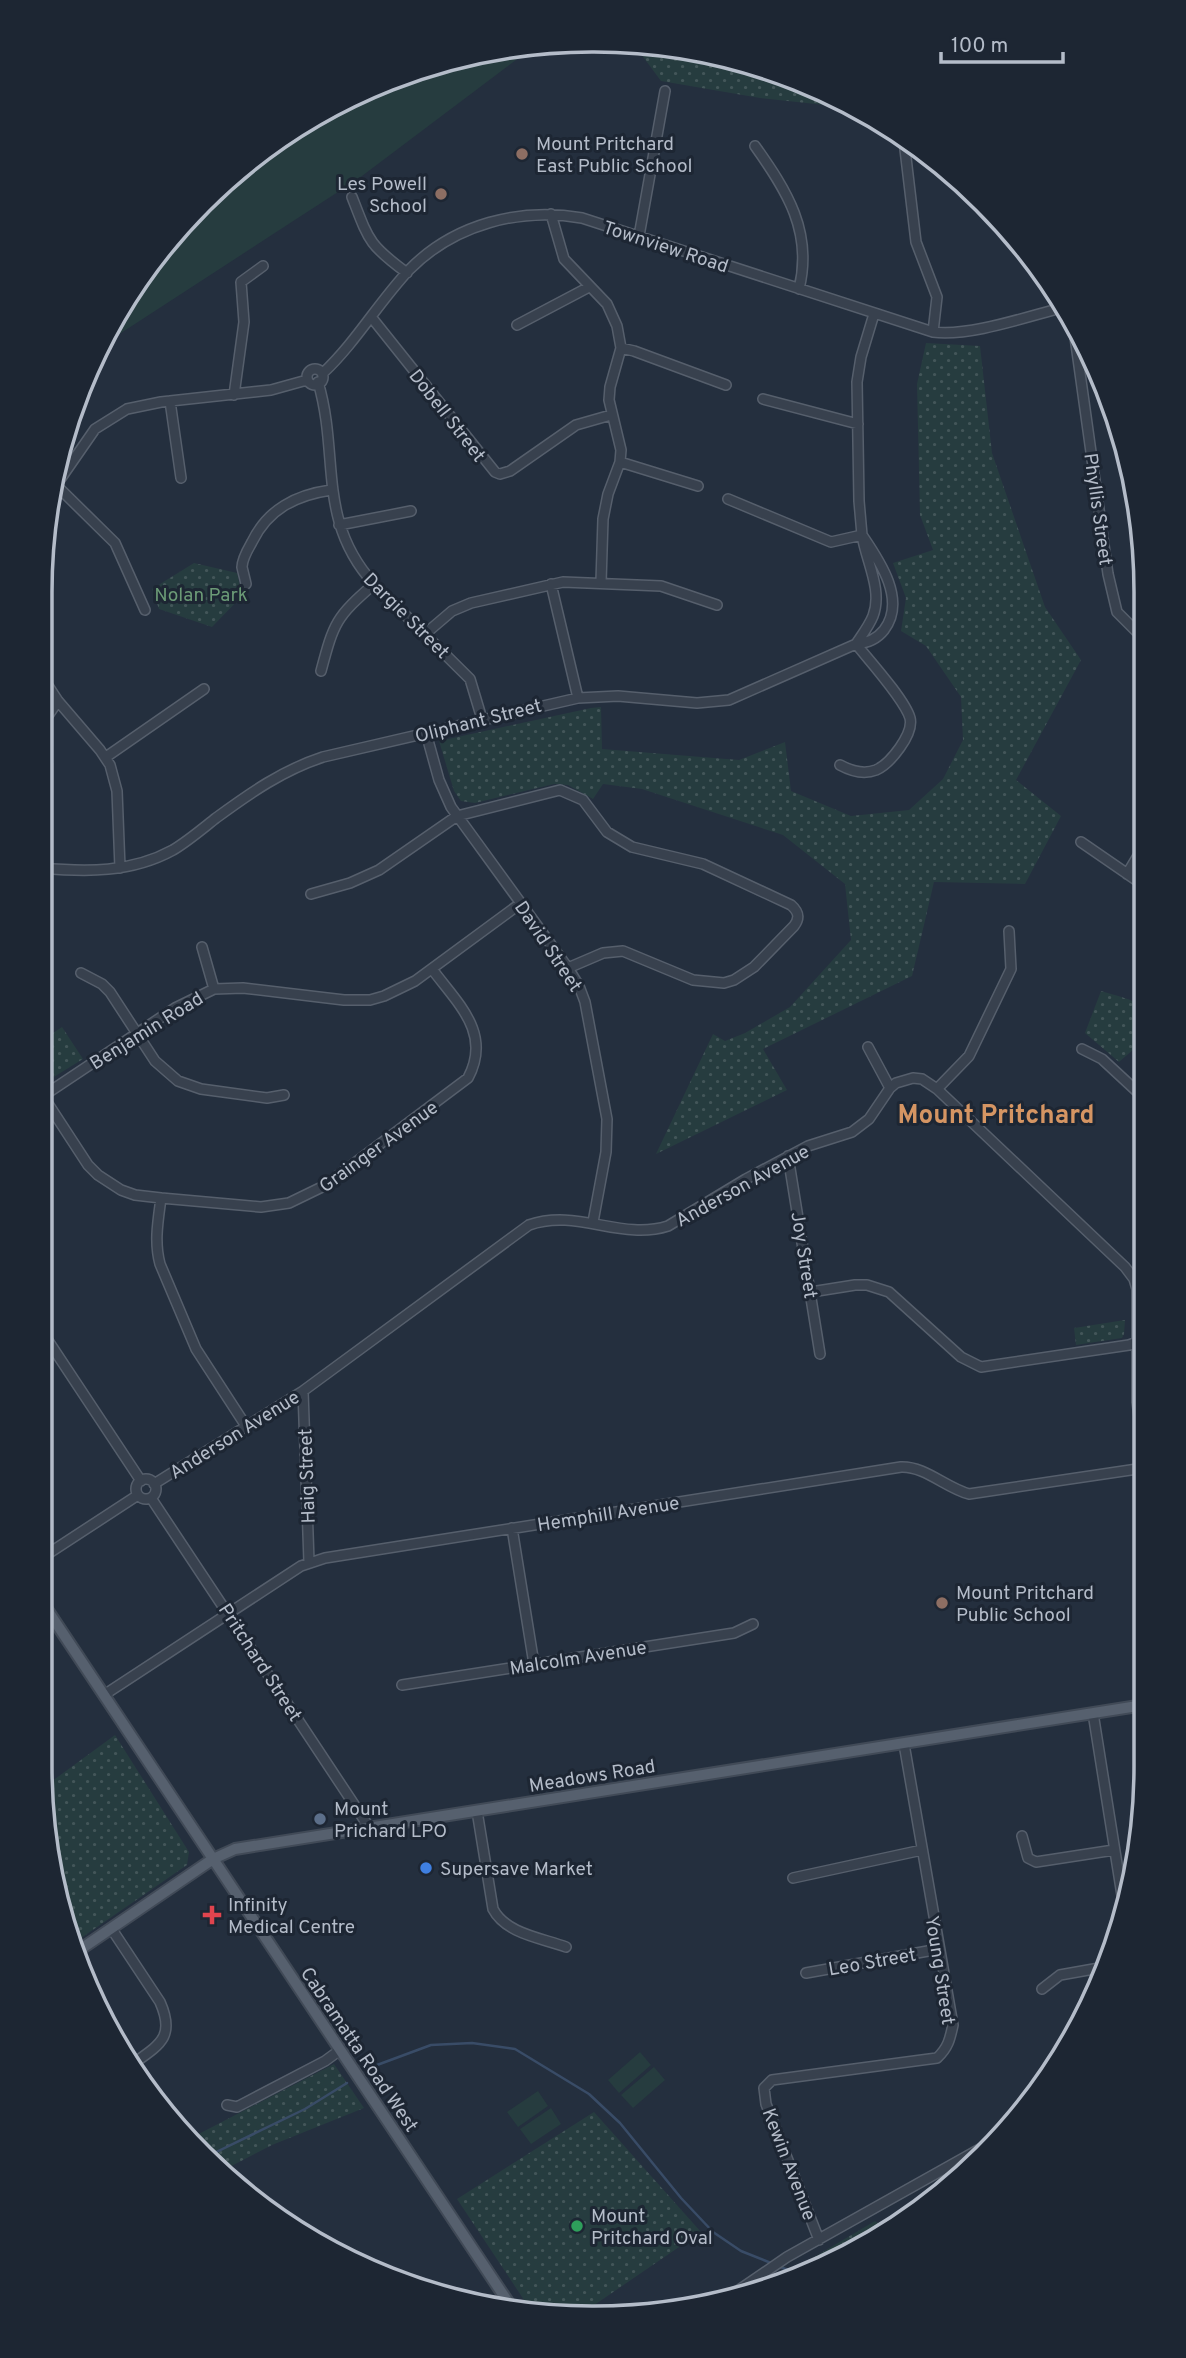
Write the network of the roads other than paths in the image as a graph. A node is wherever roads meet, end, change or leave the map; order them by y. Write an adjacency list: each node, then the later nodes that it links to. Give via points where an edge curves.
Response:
1 (665, 91): 6 (street)
2 (755, 146): 10 (street, via 796,212 803,261)
3 (905, 153): 15 (street, via 916,242 937,297)
4 (352, 197): 8 (street, via 373,246)
5 (551, 214): 6 (street, Townview Road, via 582,218); 8 (street, Townview Road, via 472,228 443,243); 9 (street, via 564,259)
6 (639, 236): 10 (street, Townview Road)
7 (263, 266): 22 (street, via 241,282 244,322)
8 (407, 273): 13 (street, Townview Road)
9 (589, 287): 14 (street); 16 (street, via 611,312)
10 (799, 289): 12 (street, Townview Road)
11 (1051, 308): 15 (street, Townview Road, via 974,330)
12 (874, 314): 15 (street, Townview Road); 26 (street, Oliphant Street, via 859,369)
13 (372, 318): 18 (street, Townview Road); 25 (street, Dobell Street, via 495,472 510,471 576,425)
14 (517, 325)
15 (933, 332)
16 (621, 348): 21 (street); 25 (street, via 610,387)
17 (1077, 352): 43 (street, Phyllis Street, via 1108,574 1117,612)
18 (323, 373): 19 (street, via 314,370); 20 (street)
19 (307, 380): 20 (street); 22 (street)
20 (318, 383): 31 (street, Dargie Street)
21 (726, 385)
22 (234, 395): 24 (street)
23 (763, 399): 26 (street)
24 (170, 401): 28 (street, via 127,409 107,420); 29 (street)
25 (611, 415): 27 (street)
26 (858, 424): 36 (street, Oliphant Street)
27 (620, 462): 30 (street); 37 (street, via 603,519)
28 (68, 467)
29 (181, 478)
30 (698, 485)
31 (331, 490): 35 (street, Dargie Street); 38 (street, via 300,497 262,523 244,559)
32 (62, 494): 42 (street, via 116,543)
33 (728, 499): 36 (street, via 831,542)
34 (411, 511): 35 (street)
35 (339, 524): 39 (street, Dargie Street, via 354,559)
36 (862, 535): 45 (street, Oliphant Street, via 876,604); 45 (street, Oliphant Street, via 884,575 893,604 884,630 872,640)
37 (601, 582): 40 (street); 41 (street, via 661,586)
38 (246, 584)
39 (374, 584): 44 (street, Dargie Street); 46 (street, via 337,620)
40 (551, 584): 44 (street, via 461,607); 49 (street)
41 (717, 605)
42 (145, 610)
43 (1134, 629)
44 (425, 634): 52 (street, Dargie Street, via 470,679)
45 (856, 644): 49 (street, Oliphant Street, via 729,701); 55 (street, via 906,710 911,724 902,745 880,768 853,772)
46 (321, 671)
47 (204, 689): 54 (street)
48 (52, 692): 50 (street)
49 (578, 698): 52 (street, Oliphant Street)
50 (58, 701): 51 (street); 54 (street)
51 (52, 710)
52 (482, 719): 53 (street, Oliphant Street)
53 (426, 733): 56 (street, David Street, via 442,789); 59 (street, Oliphant Street, via 323,757 289,770 172,850)
54 (106, 757): 59 (street, via 117,791)
55 (840, 765)
56 (457, 816): 63 (street, via 379,870); 64 (street, David Street); 67 (street, via 547,792 572,793 583,800 607,832 632,847 703,864 791,905 797,912 794,926 754,967 724,983 693,980 623,951 603,953)
57 (1081, 842): 61 (street)
58 (1134, 863): 61 (street)
59 (120, 868): 60 (street)
60 (52, 869)
61 (1128, 874): 62 (street)
62 (1134, 878)
63 (311, 894)
64 (521, 903): 67 (street, David Street); 68 (street, Benjamin Road)
65 (1009, 931): 76 (street, via 1011,970 969,1056)
66 (202, 947): 70 (street)
67 (569, 968): 82 (street, David Street, via 585,1002 607,1119)
68 (432, 969): 70 (street, Benjamin Road, via 399,990 370,1000); 81 (street, Grainger Avenue, via 465,1013 477,1038 472,1070 461,1085 299,1200 261,1207)
69 (81, 973): 71 (street, via 110,992)
70 (214, 989): 71 (street, Benjamin Road)
71 (136, 1034): 74 (street, Benjamin Road); 78 (street, via 155,1061 188,1086 267,1098)
72 (869, 1047): 75 (street)
73 (1082, 1049): 77 (street, via 1102,1059)
74 (52, 1088)
75 (890, 1088): 76 (street, via 913,1078); 80 (street, Anderson Avenue, via 877,1109 852,1132)
76 (937, 1089): 83 (street, via 1130,1273)
77 (1134, 1089)
78 (284, 1095)
79 (52, 1109): 81 (street, Grainger Avenue, via 98,1175 121,1190)
80 (788, 1156): 82 (street, Anderson Avenue, via 668,1226 631,1231); 84 (street, Joy Street)
81 (161, 1198): 89 (street, via 156,1234 160,1264 196,1349)
82 (593, 1222): 88 (street, Anderson Avenue, via 555,1218 518,1231)
83 (1134, 1282)
84 (811, 1292): 85 (street, via 855,1285 889,1292 961,1357 981,1367); 87 (street, Joy Street)
85 (1134, 1342)
86 (52, 1347): 91 (street)
87 (820, 1354)
88 (303, 1391): 89 (street, Anderson Avenue); 97 (street, Haig Street)
89 (246, 1426): 92 (street, Anderson Avenue)
90 (1134, 1469): 95 (street, Hemphill Avenue, via 969,1494 918,1469 901,1467)
91 (141, 1481): 92 (street); 93 (street)
92 (154, 1484): 94 (street, via 156,1491)
93 (138, 1495): 94 (street); 96 (street)
94 (151, 1497): 98 (street, Pritchard Street)
95 (512, 1528): 97 (street, Hemphill Avenue); 101 (street)
96 (52, 1551)
97 (309, 1562): 98 (street, Hemphill Avenue)
98 (229, 1614): 103 (street, Hemphill Avenue); 108 (street, Pritchard Street)
99 (52, 1617): 103 (main road, Cabramatta Road West)
100 (753, 1624): 101 (street, Malcolm Avenue, via 734,1633)
101 (534, 1664): 102 (street, Malcolm Avenue)
102 (402, 1685)
103 (104, 1695): 112 (main road, Cabramatta Road West)
104 (1134, 1707): 105 (main road, Meadows Road)
105 (1093, 1713): 106 (main road, Meadows Road); 111 (street)
106 (904, 1744): 107 (main road, Meadows Road); 110 (street, Young Street)
107 (477, 1811): 108 (main road, Meadows Road); 117 (street, via 497,1916 510,1927)
108 (369, 1827): 112 (main road, Meadows Road, via 234,1849)
109 (1022, 1836): 111 (street, via 1028,1858 1036,1862)
110 (922, 1850): 113 (street); 118 (street, Young Street)
111 (1114, 1850): 114 (street)
112 (213, 1859): 115 (main road, Meadows Road); 122 (main road, Cabramatta Road West)
113 (793, 1878)
114 (1120, 1884)
115 (111, 1928): 116 (main road, Meadows Road); 123 (street, via 160,2002 168,2029 162,2041)
116 (84, 1947)
117 (566, 1947)
118 (939, 1949): 120 (street, Leo Street); 124 (street, Young Street, via 953,2025 946,2050 937,2058 772,2080)
119 (1093, 1969): 121 (street, via 1060,1975)
120 (806, 1973)
121 (1042, 1989)
122 (340, 2050): 125 (street, via 237,2107); 131 (main road, Cabramatta Road West)
123 (140, 2059)
124 (764, 2088): 129 (street, Kewin Avenue)
125 (227, 2105)
126 (961, 2160): 127 (street)
127 (949, 2167): 128 (street); 129 (street)
128 (950, 2170)
129 (818, 2240): 130 (street)
130 (751, 2282)
131 (505, 2298)

